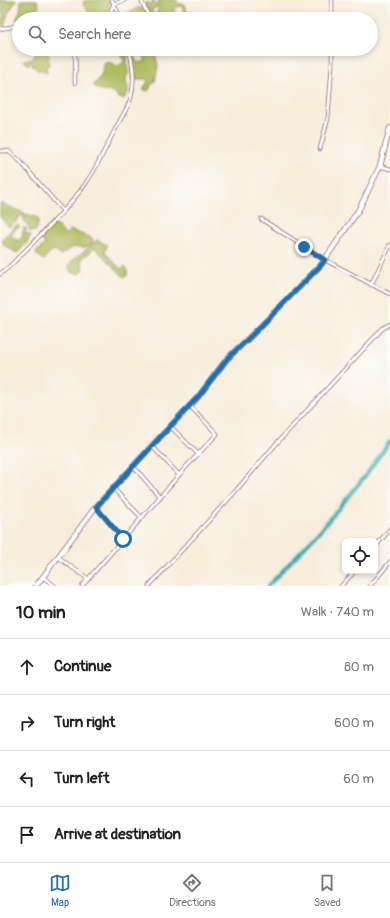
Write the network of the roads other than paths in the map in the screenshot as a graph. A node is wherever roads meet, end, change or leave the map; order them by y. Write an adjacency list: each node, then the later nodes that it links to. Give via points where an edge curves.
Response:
1 (112, 0): 5 (street)
2 (125, 0): 5 (street)
3 (141, 0): 8 (street)
4 (332, 0): 9 (street)
5 (114, 4): 6 (street); 7 (street)
6 (111, 12)
7 (118, 12)
8 (147, 12)
9 (332, 12)
10 (12, 27): 11 (street)
11 (0, 29)
12 (75, 56): 15 (street)
13 (130, 56): 21 (street, via 133,86 128,104 96,168)
14 (332, 56): 17 (street, via 328,118)
15 (75, 84)
16 (390, 128): 19 (main road)
17 (320, 149)
18 (0, 151): 21 (street, via 8,151 19,160)
19 (380, 166): 20 (street); 24 (main road, via 358,211)
20 (390, 169)
21 (63, 211): 25 (street)
22 (261, 219): 24 (street)
23 (390, 245): 26 (street)
24 (325, 260): 26 (street); 29 (main road, via 227,359)
25 (0, 274)
26 (370, 285): 27 (street)
27 (390, 294)
28 (390, 324): 50 (street, via 382,329 343,371)
29 (190, 406): 30 (main road); 32 (street, via 217,434)
30 (170, 426): 31 (main road); 32 (street)
31 (152, 446): 33 (main road); 34 (street)
32 (198, 454): 34 (street)
33 (133, 466): 35 (main road); 36 (street)
34 (179, 475): 36 (street)
35 (113, 488): 37 (main road); 38 (street)
36 (160, 497): 38 (street)
37 (96, 507): 40 (street); 42 (main road)
38 (142, 518): 40 (street)
39 (390, 529): 41 (street)
40 (123, 539): 46 (street)
41 (378, 543)
42 (58, 556): 45 (main road); 46 (street)
43 (390, 562): 52 (street)
44 (352, 574): 51 (street)
45 (43, 577): 47 (main road); 48 (street)
46 (88, 579): 49 (street)
47 (36, 586)
48 (55, 586)
49 (82, 586)
50 (149, 586)
51 (341, 586)
52 (370, 586)

